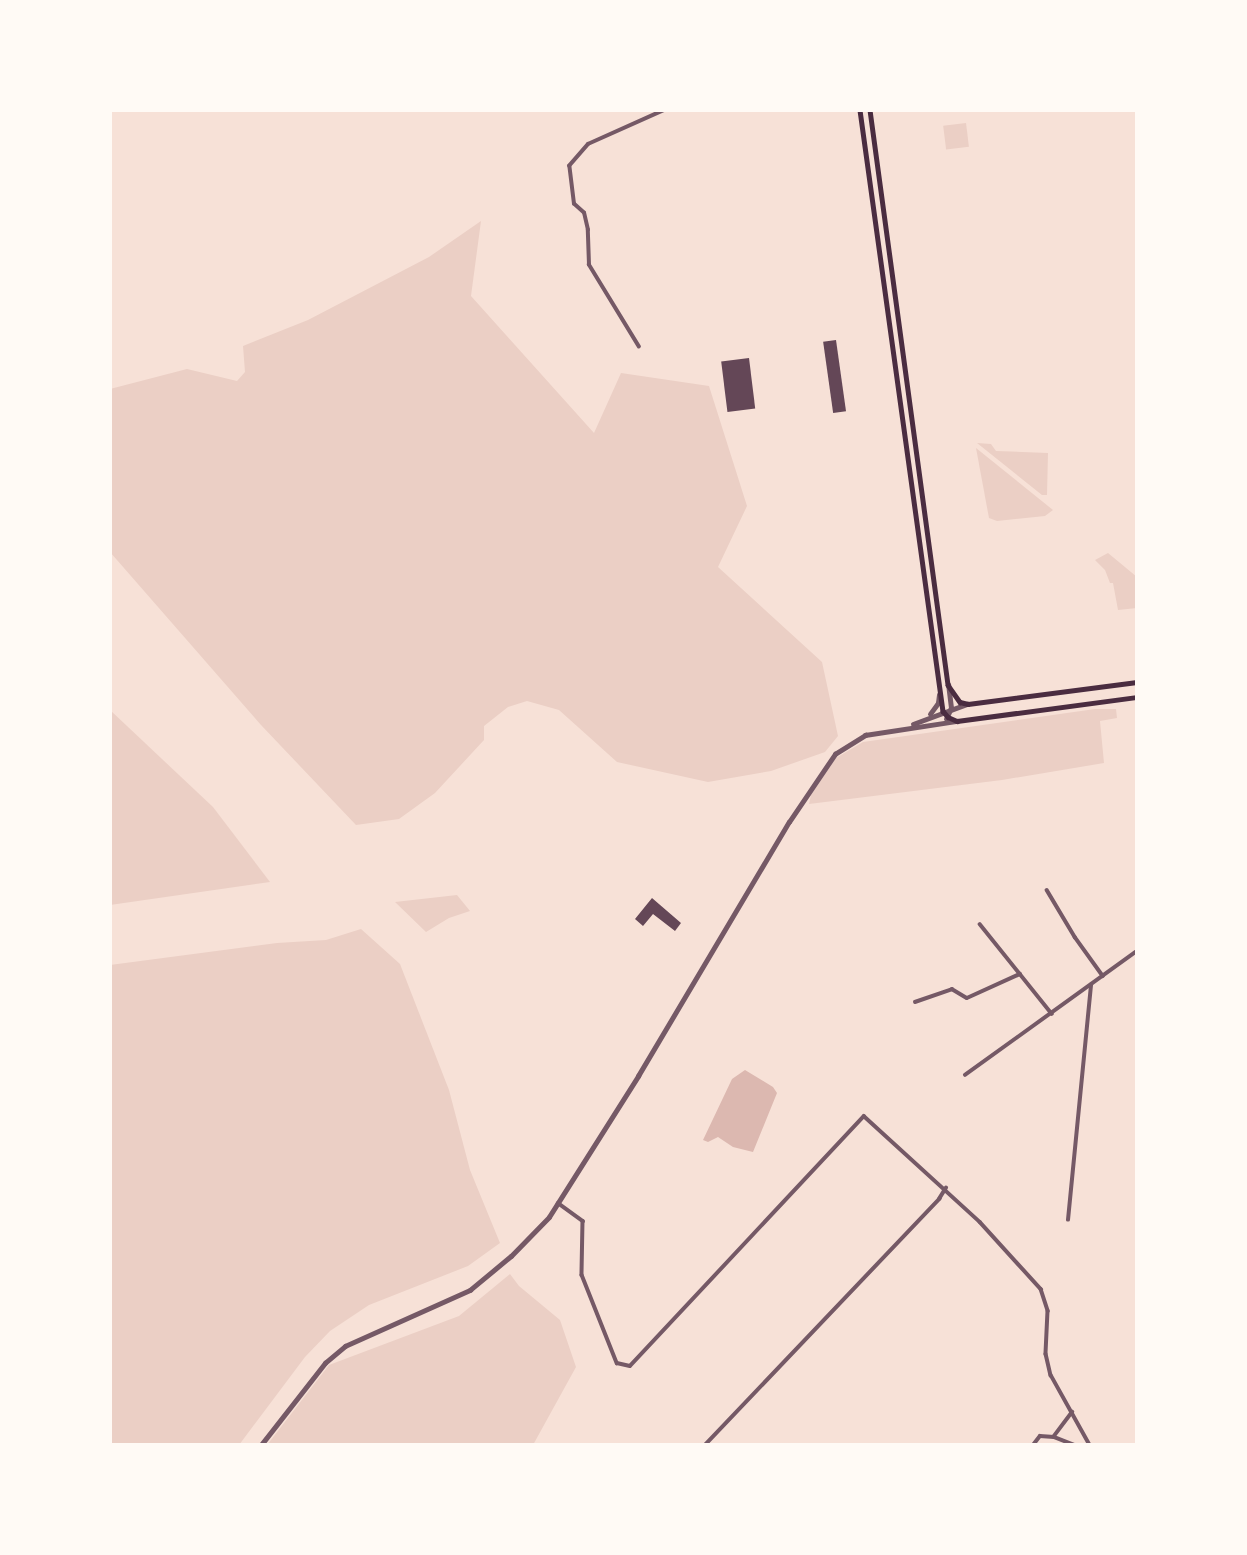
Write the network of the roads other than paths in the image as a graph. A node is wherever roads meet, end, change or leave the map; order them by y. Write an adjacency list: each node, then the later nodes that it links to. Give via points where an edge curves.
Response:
1 (664, 110): 4 (street, via 588,144 569,166 574,204 584,213 588,230 589,265)
2 (860, 110): 7 (main road)
3 (870, 110): 6 (main road)
4 (639, 347)
5 (1137, 682): 9 (main road)
6 (948, 685): 9 (main road, via 960,702); 10 (street)
7 (940, 690): 11 (main road); 13 (street, via 939,703)
8 (1137, 697): 14 (main road)
9 (968, 704): 10 (street)
10 (951, 708): 11 (street); 12 (street)
11 (943, 710): 12 (main road); 13 (street)
12 (948, 717): 14 (main road); 15 (street)
13 (926, 718): 16 (street)
14 (957, 721): 15 (street)
15 (943, 722): 16 (street)
16 (906, 727): 27 (street, via 854,740 829,761)
17 (1047, 890): 21 (street)
18 (980, 924): 20 (street)
19 (1137, 951): 21 (street)
20 (1020, 974): 23 (street, via 967,998 952,989); 24 (street)
21 (1104, 976): 22 (street)
22 (1091, 985): 24 (street); 28 (street)
23 (915, 1002)
24 (1052, 1014): 25 (street)
25 (965, 1075)
26 (946, 1188): 27 (street, via 864,1116 630,1366 617,1363 582,1275 583,1221); 29 (street, via 1041,1290 1048,1311 1046,1354 1051,1375); 32 (street)
27 (558, 1203): 31 (street, via 537,1231 470,1290 345,1346 325,1363)
28 (1068, 1220)
29 (1072, 1412): 30 (street); 35 (street)
30 (1054, 1437): 33 (street, via 1040,1436); 34 (street)
31 (261, 1445)
32 (705, 1445)
33 (1032, 1445)
34 (1075, 1445)
35 (1090, 1445)

